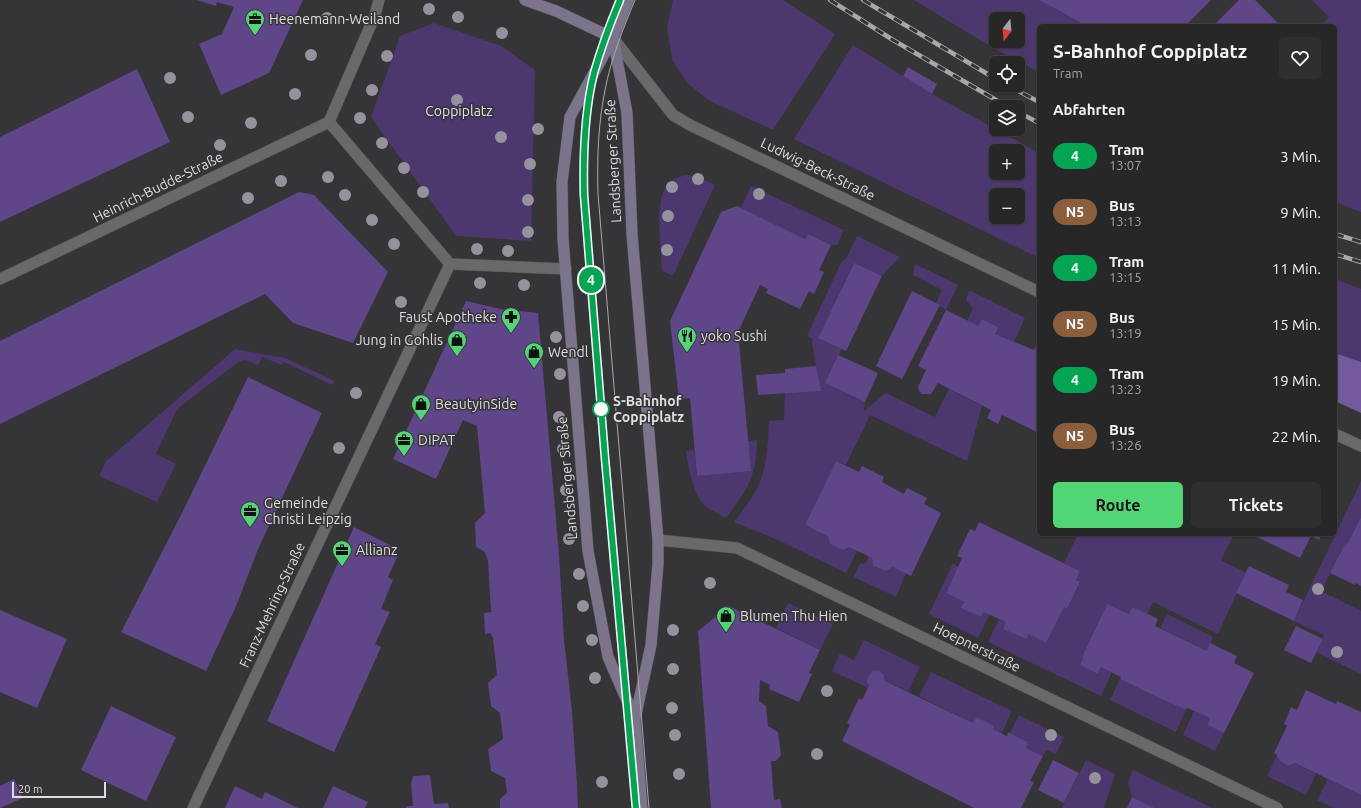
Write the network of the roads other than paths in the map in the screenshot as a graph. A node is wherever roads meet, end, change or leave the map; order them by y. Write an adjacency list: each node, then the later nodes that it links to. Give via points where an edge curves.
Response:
1 (379, 0): 5 (street)
2 (525, 0): 4 (main road, via 556,11)
3 (628, 0): 4 (main road)
4 (613, 38): 7 (main road, Landsberger Straße, via 570,116 562,182); 9 (street, Ludwig-Beck-Straße, via 673,115); 12 (main road, Landsberger Straße, via 628,113 632,234)
5 (329, 122): 6 (street); 8 (street, Heinrich-Budde-Straße)
6 (450, 264): 7 (street); 14 (street, Franz-Mehring-Straße)
7 (566, 269): 13 (main road, Landsberger Straße, via 588,551 608,657)
8 (0, 279)
9 (1037, 291)
10 (1337, 435): 11 (street)
11 (1361, 446)
12 (658, 540): 13 (main road, Landsberger Straße, via 651,645); 16 (street, Hoepnerstraße, via 737,548)
13 (635, 719): 15 (main road, Landsberger Straße)
14 (193, 808)
15 (642, 808)
16 (1276, 808)

